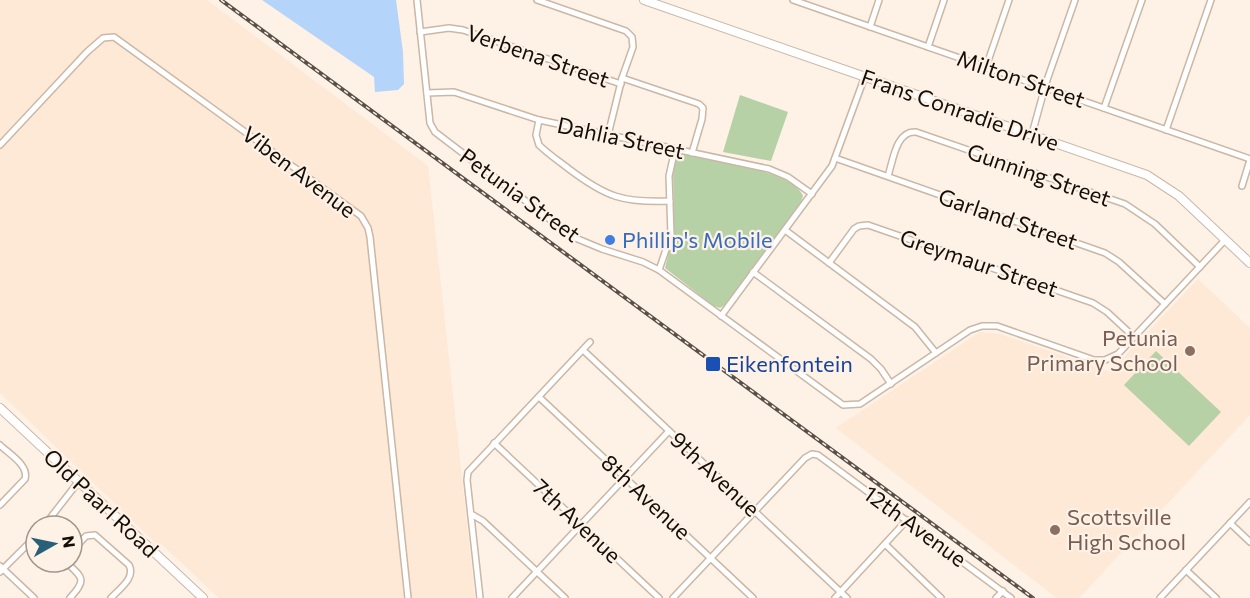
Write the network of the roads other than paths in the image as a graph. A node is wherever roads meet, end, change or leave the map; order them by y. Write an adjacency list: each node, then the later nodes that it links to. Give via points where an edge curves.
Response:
1 (417, 0): 13 (street, Petunia Street)
2 (537, 0): 17 (street, via 629,34 633,47)
3 (644, 0): 16 (street, Frans Conradie Drive)
4 (793, 0): 11 (street, Milton Street)
5 (879, 0): 12 (street)
6 (944, 0): 14 (street)
7 (1010, 0): 15 (street)
8 (1075, 0): 18 (street)
9 (1142, 0): 20 (street)
10 (1211, 0): 22 (street)
11 (812, 3): 12 (street, Milton Street)
12 (870, 27): 14 (street, Milton Street)
13 (420, 32): 17 (street, Verbena Street, via 463,30); 19 (street, Petunia Street)
14 (928, 47): 15 (street, Milton Street)
15 (986, 67): 18 (street, Milton Street)
16 (865, 76): 23 (street, Frans Conradie Drive); 28 (street)
17 (622, 81): 24 (street); 27 (street, Verbena Street, via 703,108)
18 (1046, 88): 20 (street, Milton Street); 23 (street)
19 (427, 93): 21 (street, Dahlia Street, via 454,92); 39 (street, Petunia Street, via 430,123 443,139 573,237)
20 (1104, 108): 22 (street, Milton Street)
21 (539, 120): 24 (street, Dahlia Street); 33 (street, via 539,145 589,183 635,202)
22 (1166, 130): 29 (street, Milton Street)
23 (1032, 134): 35 (street, Frans Conradie Drive, via 1155,179)
24 (608, 135): 26 (street, Dahlia Street)
25 (0, 145): 78 (street, Viben Avenue, via 87,52 104,39 114,37 361,216 370,237)
26 (675, 149): 27 (street, Dahlia Street); 33 (street, via 669,177)
27 (692, 153): 32 (street, Dahlia Street, via 779,172)
28 (836, 158): 30 (street, Garland Street); 32 (street)
29 (1250, 159): 31 (street)
30 (888, 177): 38 (street, Gunning Street, via 902,137 916,132 1125,204 1155,224); 41 (street, Garland Street, via 1108,254)
31 (1242, 186)
32 (812, 194): 34 (street)
33 (670, 201): 39 (street, via 671,235)
34 (784, 230): 36 (street); 40 (street)
35 (1225, 240): 37 (street, Frans Conradie Drive); 38 (street, Petunia Street)
36 (828, 263): 43 (street, Greymaur Street, via 854,229 868,225 1093,303); 46 (street, via 915,327)
37 (1250, 263)
38 (1200, 267): 41 (street, Petunia Street)
39 (659, 270): 42 (street, Petunia Street)
40 (753, 272): 42 (street); 47 (street, via 871,359)
41 (1165, 304): 43 (street, Petunia Street)
42 (721, 316): 47 (street, Petunia Street, via 843,405 860,404)
43 (1134, 337): 46 (street, Petunia Street, via 1114,357 1098,361 988,326 970,330)
44 (590, 342): 45 (street)
45 (583, 350): 48 (street); 50 (street, 9th Avenue)
46 (936, 353): 47 (street, Petunia Street)
47 (891, 384)
48 (539, 397): 51 (street); 53 (street, 8th Avenue)
49 (0, 408): 54 (street, Old Paarl Road)
50 (669, 431): 53 (street); 57 (street, 9th Avenue)
51 (494, 443): 59 (street, via 468,472); 61 (street, 7th Avenue)
52 (0, 445): 56 (street, via 26,472 25,479)
53 (625, 478): 61 (street); 67 (street, 8th Avenue)
54 (79, 481): 58 (street); 77 (street, Old Paarl Road)
55 (1250, 502): 62 (street)
56 (0, 505)
57 (755, 511): 60 (street, 12th Avenue, via 812,454); 67 (street); 73 (street, 9th Avenue)
58 (53, 514)
59 (471, 514): 70 (street); 79 (street)
60 (907, 520): 65 (street); 72 (street, 12th Avenue)
61 (580, 524): 70 (street); 82 (street, 7th Avenue)
62 (1230, 524): 64 (street); 69 (street)
63 (84, 539): 76 (street, via 94,535 131,570 131,576)
64 (1250, 542)
65 (885, 544): 73 (street); 87 (street)
66 (24, 547): 68 (street)
67 (710, 558): 83 (street); 84 (street, 8th Avenue)
68 (1, 569): 74 (street)
69 (1186, 570): 90 (street); 91 (street)
70 (536, 572): 80 (street); 81 (street)
71 (78, 574): 75 (street, via 81,586)
72 (1003, 591): 88 (street); 89 (street, 12th Avenue)
73 (841, 592): 85 (street); 86 (street, 9th Avenue)
74 (34, 598)
75 (70, 598)
76 (111, 598)
77 (203, 598)
78 (408, 598)
79 (480, 598)
80 (512, 598)
81 (564, 598)
82 (659, 598)
83 (673, 598)
84 (753, 598)
85 (835, 598)
86 (847, 598)
87 (941, 598)
88 (996, 598)
89 (1011, 598)
90 (1160, 598)
91 (1216, 598)

